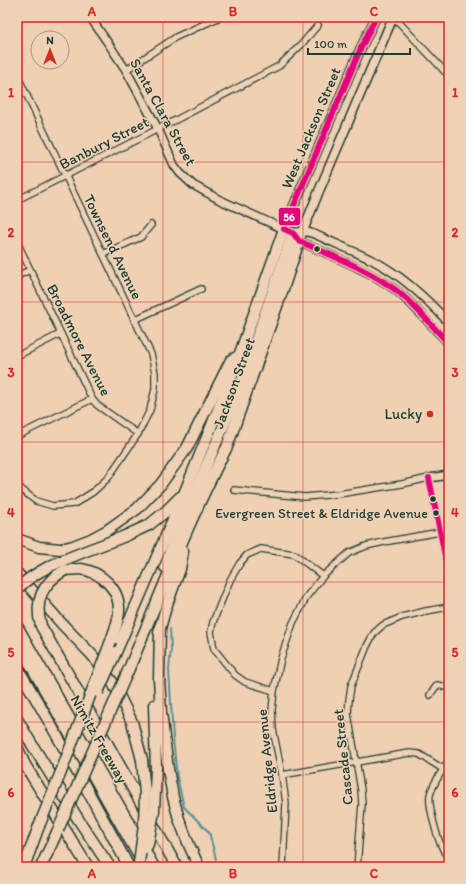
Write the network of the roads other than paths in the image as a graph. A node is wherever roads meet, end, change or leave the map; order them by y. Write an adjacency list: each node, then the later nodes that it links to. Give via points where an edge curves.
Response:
1 (90, 17): 6 (main road, Santa Clara Street)
2 (220, 17): 6 (street, via 176,37)
3 (376, 17): 13 (main road, West Jackson Street)
4 (394, 17): 8 (street); 14 (main road)
5 (318, 25): 9 (street, Banbury Street, via 279,66)
6 (126, 70): 9 (main road, Santa Clara Street)
7 (17, 75): 10 (street, Townsend Avenue)
8 (449, 76)
9 (158, 129): 10 (street, Banbury Street); 13 (main road, Santa Clara Street, via 174,165 191,184)
10 (65, 176): 11 (street, Banbury Street); 16 (street, Townsend Avenue)
11 (17, 200)
12 (151, 225): 16 (street, via 141,237)
13 (284, 229): 14 (main road, Santa Clara Street); 25 (highway, Jackson Street)
14 (298, 235): 21 (main road, Santa Clara Street, via 316,235 373,260 414,288); 23 (main road, Santa Clara Street, via 391,287); 34 (highway, Jackson Street, via 283,289 227,446); 44 (highway, via 240,386 174,540)
15 (17, 242): 17 (street, Broadmore Avenue)
16 (103, 254): 20 (street, Townsend Avenue)
17 (30, 270): 18 (street); 22 (street, Broadmore Avenue)
18 (17, 276)
19 (201, 289): 20 (street)
20 (134, 320): 27 (street, Townsend Avenue, via 151,354 155,373 155,389 150,410)
21 (449, 323)
22 (60, 334): 24 (street); 26 (street, Broadmore Avenue)
23 (449, 344)
24 (17, 356)
25 (239, 356): 32 (highway, Jackson Street); 36 (highway, via 232,360 188,448 157,489 137,509 106,531 72,546 60,549 39,547)
26 (92, 399): 27 (street, Broadmore Avenue); 28 (street)
27 (138, 434): 31 (street, Townsend Avenue, via 108,478 93,492 74,504 53,506 36,501)
28 (17, 436)
29 (449, 474): 30 (main road)
30 (429, 478): 33 (street, via 305,498); 35 (street)
31 (17, 484)
32 (186, 489): 40 (highway, bridge, via 149,525 43,569); 55 (highway, Jackson Street, bridge)
33 (234, 490)
34 (187, 531): 43 (highway, via 180,569); 44 (highway)
35 (440, 532): 38 (street); 39 (street, Eldridge Avenue, via 366,546 350,553)
36 (17, 539)
37 (17, 573): 59 (highway, bridge, via 92,655 113,684 132,722 142,760 145,794)
38 (449, 575)
39 (323, 576): 48 (street, Eldridge Avenue, via 307,596 293,623 281,658); 48 (street, via 294,554 261,549 247,555 230,580 213,622 211,632 214,649 234,676)
40 (17, 589)
41 (449, 607): 53 (street, Cascade Street, via 402,617 383,625 374,634 351,686 349,700 348,714)
42 (17, 626): 66 (highway, Nimitz Freeway)
43 (160, 626): 59 (highway, bridge, via 153,673 156,769 154,811); 68 (highway, via 158,679 168,769 179,820)
44 (144, 634): 57 (highway, bridge)
45 (17, 641): 59 (highway)
46 (17, 667): 65 (highway)
47 (449, 688): 49 (street, via 437,685)
48 (274, 691): 56 (street, Eldridge Avenue, via 273,729)
49 (430, 695)
50 (17, 718): 64 (highway)
51 (17, 747): 63 (highway, via 25,765)
52 (449, 760): 54 (street)
53 (356, 762): 54 (street, via 410,753 419,754); 56 (street); 70 (street, Cascade Street, via 362,804)
54 (443, 769): 58 (street, via 430,795 430,805 441,846)
55 (61, 772): 60 (highway, bridge); 67 (highway, bridge, via 111,641 120,611 118,599 110,584 98,574 82,569 65,570 49,582 38,604 41,626)
56 (282, 775): 69 (street, Eldridge Avenue, via 286,802)
57 (58, 830): 61 (highway); 62 (highway)
58 (449, 857)
59 (141, 866)
60 (24, 867)
61 (42, 867)
62 (45, 867)
63 (88, 867)
64 (110, 867)
65 (129, 867)
66 (154, 867)
67 (177, 867)
68 (199, 867)
69 (283, 867)
70 (357, 867)

